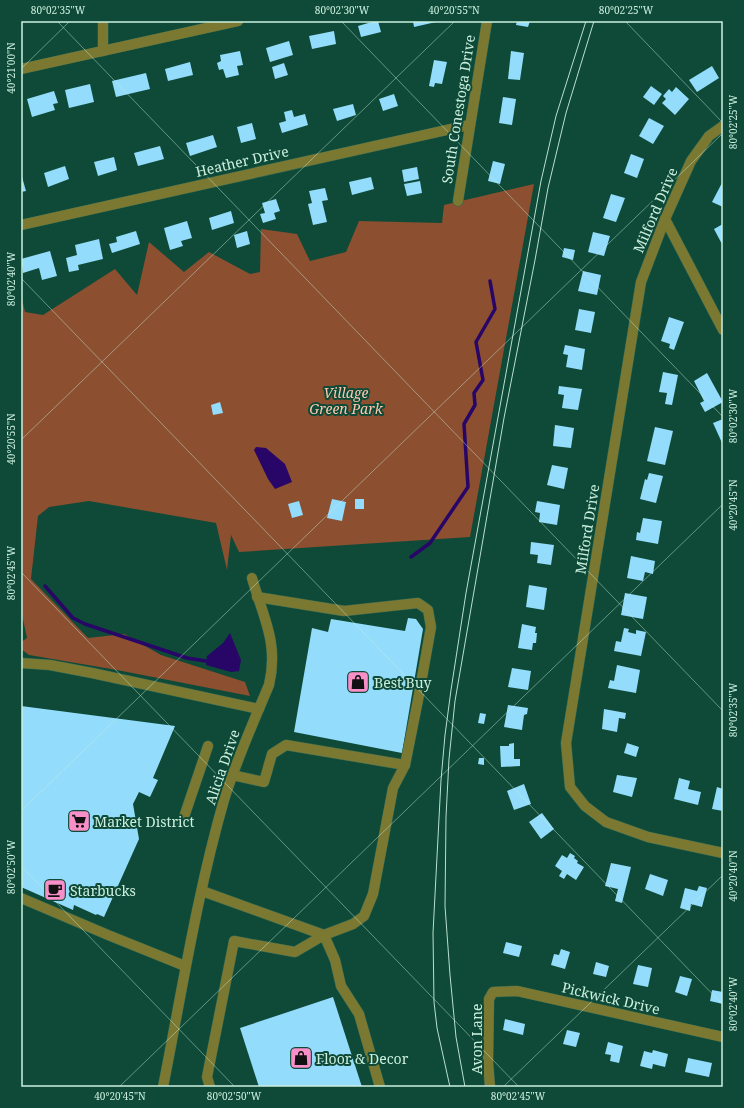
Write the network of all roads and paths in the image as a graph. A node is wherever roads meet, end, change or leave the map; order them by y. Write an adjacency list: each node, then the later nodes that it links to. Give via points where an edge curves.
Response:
1 (103, 21): 4 (street)
2 (238, 21): 4 (street)
3 (487, 21): 6 (street, South Conestoga Drive)
4 (103, 50): 5 (street)
5 (21, 69)
6 (469, 125): 8 (street, South Conestoga Drive); 10 (street, Heather Drive)
7 (723, 126): 9 (street, Milford Drive, via 709,136 691,161)
8 (458, 201)
9 (664, 219): 11 (street); 20 (street, Milford Drive, via 641,282 566,743 570,787 585,806 606,822 648,837)
10 (21, 225)
11 (723, 330)
12 (252, 578): 13 (street, Alicia Drive)
13 (257, 598): 15 (street, Alicia Drive, via 273,654 269,685); 17 (street, via 344,611 418,603 428,610 431,627)
14 (21, 663): 15 (street, via 50,665 92,673)
15 (259, 709): 18 (street, Alicia Drive)
16 (208, 746): 19 (street)
17 (405, 765): 18 (street, via 286,745 272,754 264,782); 23 (street, via 393,788 373,894 364,916 353,924)
18 (232, 775): 21 (street, Alicia Drive)
19 (182, 823)
20 (723, 853)
21 (202, 891): 23 (street); 24 (street, Alicia Drive)
22 (21, 898): 24 (street)
23 (324, 935): 28 (street, via 295,952 234,941 207,1077); 29 (street, via 335,960 341,986 359,1014)
24 (185, 966): 27 (street, Alicia Drive)
25 (493, 992): 26 (street, Pickwick Drive, via 517,991); 30 (street, Avon Lane, via 489,999)
26 (723, 1037)
27 (163, 1087)
28 (210, 1087)
29 (380, 1087)
30 (490, 1087)

